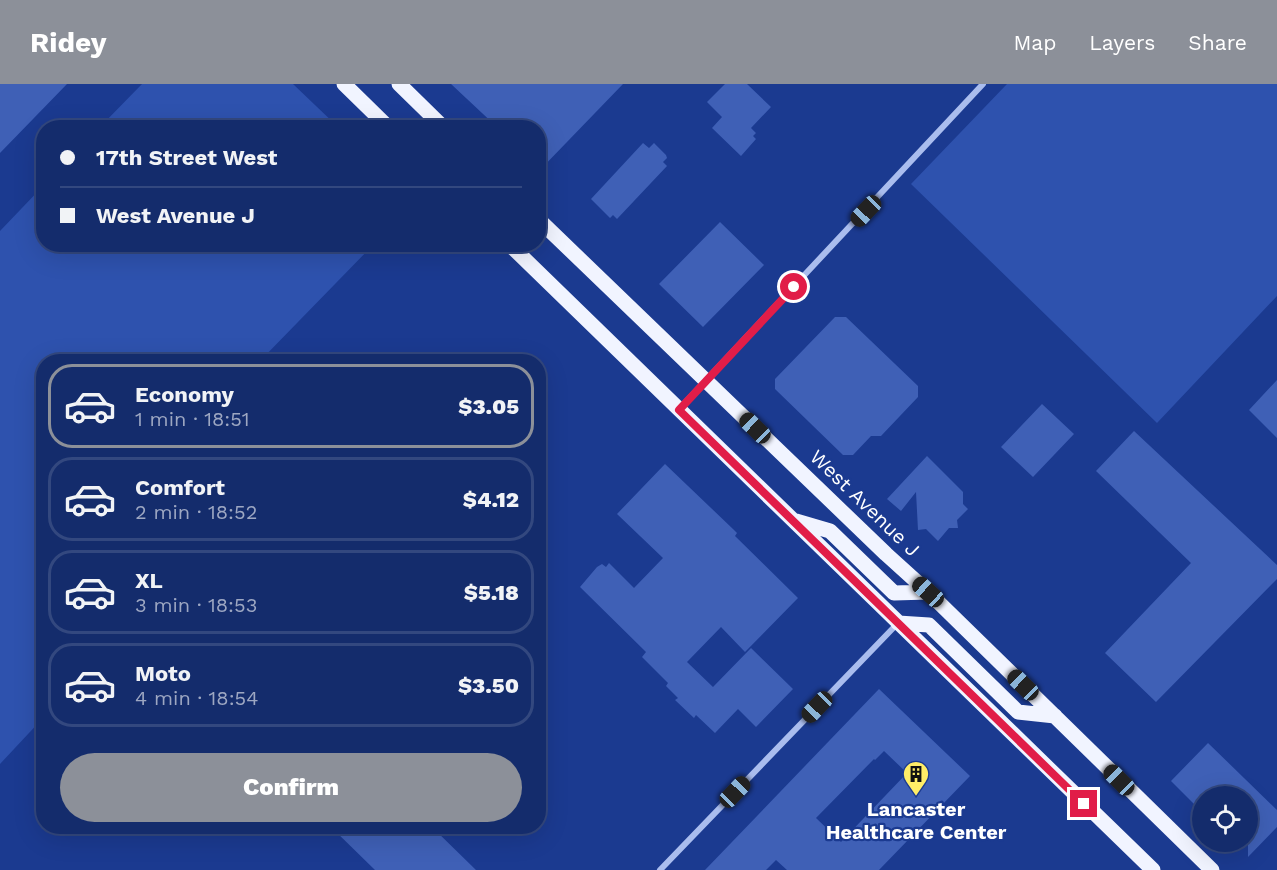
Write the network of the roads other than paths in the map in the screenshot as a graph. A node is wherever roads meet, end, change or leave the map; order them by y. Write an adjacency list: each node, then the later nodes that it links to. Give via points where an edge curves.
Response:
1 (344, 84): 4 (main road)
2 (399, 84): 5 (main road)
3 (983, 84): 8 (street)
4 (381, 120)
5 (436, 120)
6 (546, 227): 8 (main road, West Avenue J)
7 (517, 252): 9 (main road)
8 (706, 380): 9 (street); 11 (main road, West Avenue J)
9 (679, 410): 10 (main road)
10 (793, 520): 11 (main road, via 830,531 894,593); 12 (main road)
11 (928, 592): 13 (main road, West Avenue J)
12 (898, 623): 13 (main road, via 929,625 1018,711); 14 (street); 15 (main road)
13 (1055, 716): 16 (main road, West Avenue J)
14 (660, 870)
15 (1153, 870)
16 (1212, 870)

